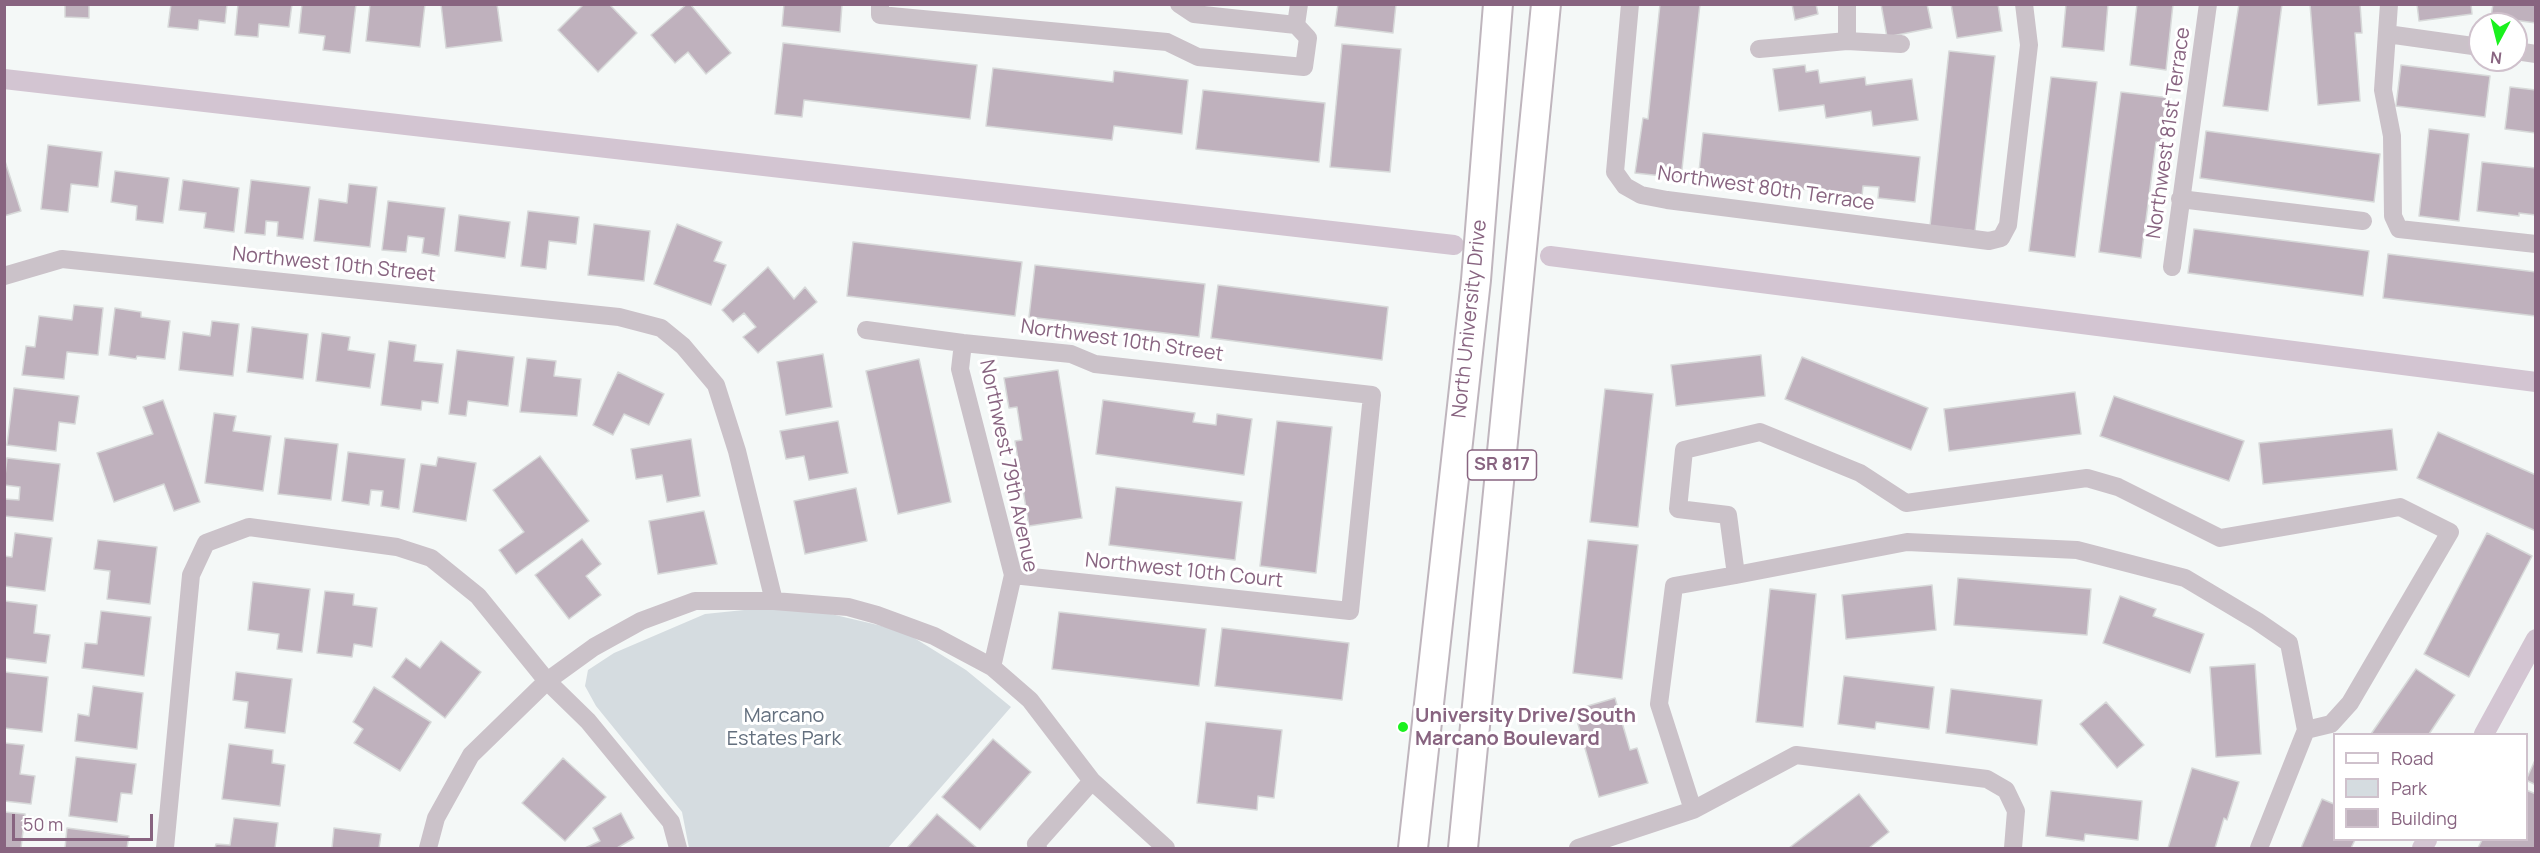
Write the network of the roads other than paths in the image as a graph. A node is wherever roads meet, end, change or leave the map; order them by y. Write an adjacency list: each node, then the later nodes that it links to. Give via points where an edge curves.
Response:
1 (880, 4): 11 (street, via 880,15 1167,42 1198,57 1304,67 1308,38)
2 (1179, 4): 11 (street, via 1194,14)
3 (1299, 4): 11 (street)
4 (1498, 4): 28 (main road, North University Drive / SR 817, via 1476,280)
5 (1546, 4): 41 (main road, SR 817)
6 (1630, 4): 8 (street, Northwest 80th Terrace, via 1615,172 1625,186 1641,195 1667,200 1989,241 2001,238 2008,225 2028,45)
7 (1847, 4): 13 (street)
8 (2024, 4)
9 (2208, 4): 17 (street, Northwest 81st Terrace)
10 (2389, 4): 12 (street)
11 (1296, 25)
12 (2387, 34): 15 (street); 19 (street, via 2383,90 2392,136 2392,216 2399,229)
13 (1847, 41): 14 (street); 16 (street)
14 (1901, 44)
15 (2468, 44)
16 (1759, 49)
17 (2180, 199): 18 (street); 20 (street, Northwest 81st Terrace)
18 (2363, 221)
19 (2535, 244)
20 (2172, 267)
21 (4, 276): 26 (street, Northwest 10th Street, via 62,259 619,317 661,328 683,346 716,385)
22 (866, 330): 23 (street, Northwest 10th Street)
23 (963, 343): 24 (street, Northwest 79th Avenue, via 960,369); 27 (street, Northwest 10th Street, via 1071,354 1095,364 1372,395)
24 (1013, 575): 27 (street, Northwest 10th Court); 29 (street, Northwest 79th Avenue)
25 (1736, 575): 31 (street, via 1907,542 2077,550 2186,578 2289,643); 31 (street, via 1728,515 1678,509 1684,450 1760,432 1860,473 1906,503 2086,478 2118,487 2214,535 2400,507 2450,532 2350,703 2331,724); 33 (street, via 1674,586 1659,704)
26 (774, 601): 29 (street, via 848,607 877,615 934,636); 30 (street, via 694,601 641,621 594,647)
27 (1350, 611)
28 (1439, 612): 39 (main road, North University Drive / SR 817); 40 (main road, via 1450,631)
29 (992, 667): 32 (street, via 1030,700)
30 (547, 681): 34 (street, via 478,596 430,558 397,547 249,527 206,543 191,575); 35 (street, via 471,755 435,818); 36 (street, via 588,721 670,822)
31 (2306, 730): 44 (street)
32 (1092, 781): 37 (street, via 1036,844); 38 (street)
33 (1693, 810): 42 (street); 43 (street, via 1796,755 1987,779 2006,790 2016,811)
34 (165, 849)
35 (428, 849)
36 (678, 849)
37 (1038, 849)
38 (1166, 849)
39 (1413, 849)
40 (1432, 849)
41 (1463, 849)
42 (1578, 849)
43 (2013, 849)
44 (2259, 849)

